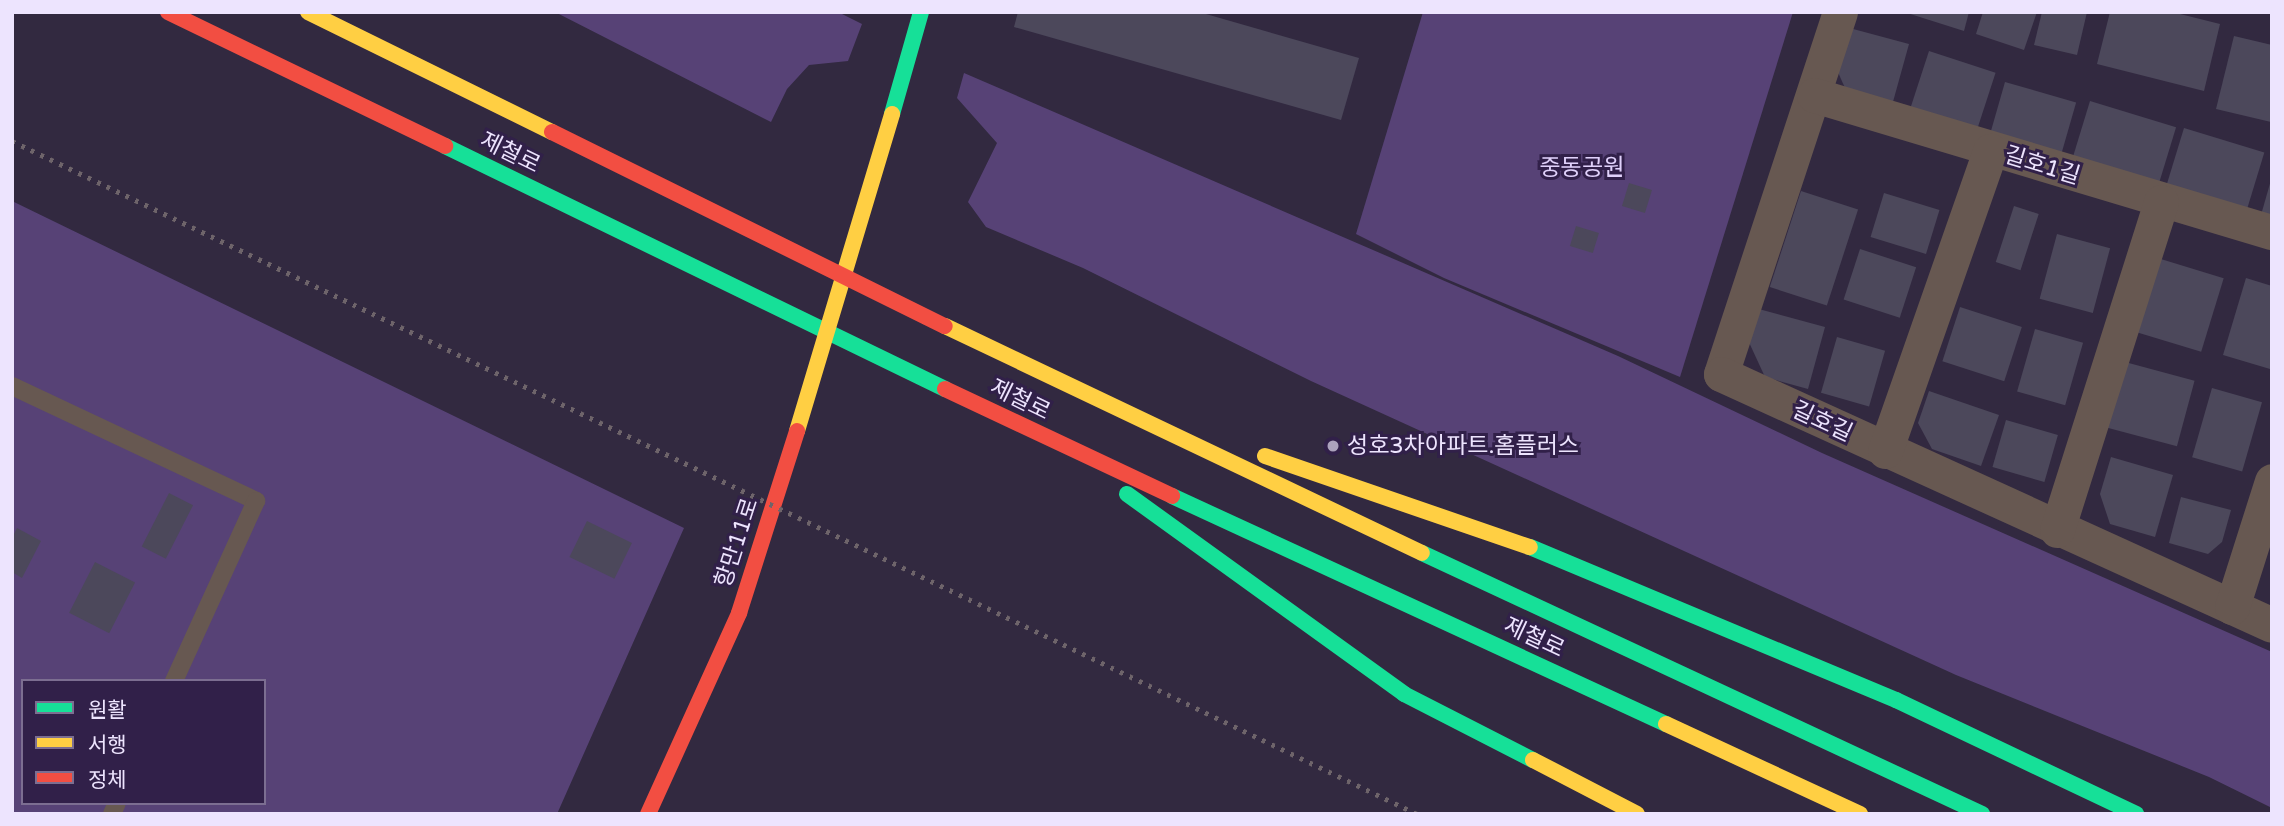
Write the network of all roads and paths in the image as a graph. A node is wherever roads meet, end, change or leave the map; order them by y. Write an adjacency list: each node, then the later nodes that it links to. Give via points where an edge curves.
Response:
1 (168, 12): 10 (main road, 제철로)
2 (308, 12): 9 (main road, 제철로)
3 (921, 12): 9 (main road, 항만11로)
4 (1840, 12): 5 (street, 길호길)
5 (1814, 95): 6 (street, 길호1길); 14 (street, 길호길, via 1721,374)
6 (1990, 151): 7 (street, 길호1길); 14 (street)
7 (2161, 202): 8 (street, 길호1길); 16 (street)
8 (2272, 232)
9 (844, 277): 10 (main road, 항만11로); 12 (main road, 제철로)
10 (828, 332): 13 (main road, 제철로); 20 (main road, 항만11로, via 739,613)
11 (12, 386): 19 (lane, via 256,502)
12 (1082, 394): 23 (main road, 제철로); 24 (main road, via 1508,538 1896,700)
13 (1057, 443): 21 (main road, via 1404,694); 22 (main road, 제철로)
14 (1885, 451): 16 (street, 길호길)
15 (2272, 481): 17 (street)
16 (2057, 530): 17 (street, 길호길)
17 (2232, 607): 18 (street, 길호길)
18 (2272, 625)
19 (175, 679)
20 (649, 814)
21 (1637, 814)
22 (1860, 814)
23 (1982, 814)
24 (2136, 814)

